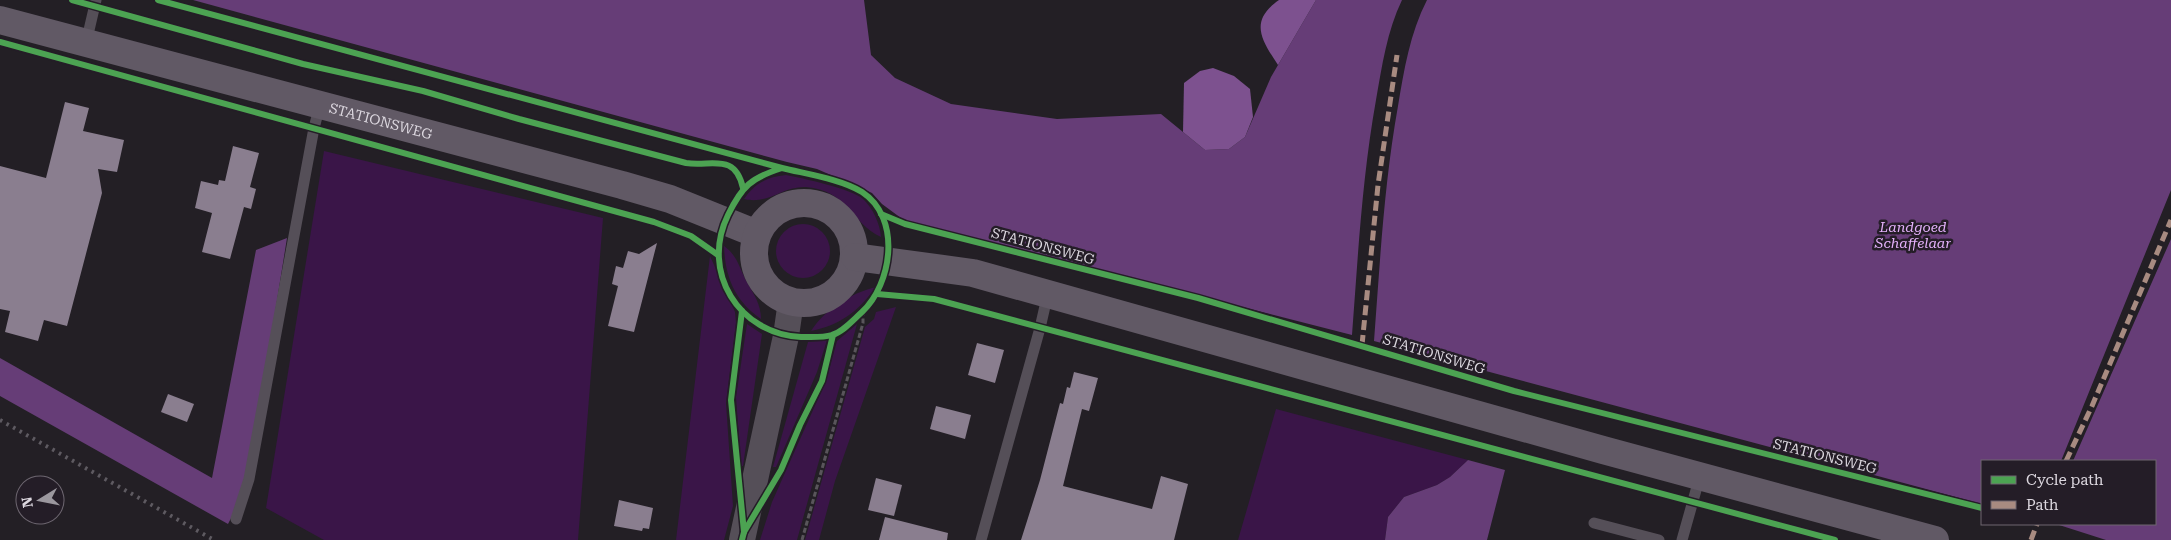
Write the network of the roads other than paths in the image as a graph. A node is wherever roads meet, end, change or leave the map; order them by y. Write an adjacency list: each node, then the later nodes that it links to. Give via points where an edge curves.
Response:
1 (96, 0): 3 (lane)
2 (0, 20): 3 (main road, STATIONSWEG)
3 (86, 43): 4 (main road, STATIONSWEG)
4 (320, 105): 5 (main road, STATIONSWEG, via 622,185); 10 (lane, via 249,479)
5 (757, 234): 6 (main road, via 778,210 808,202 837,214 854,241); 8 (main road, via 754,248 759,275 778,296)
6 (854, 257): 7 (main road, via 973,273); 8 (main road, via 848,278 833,294 813,302)
7 (1048, 293): 9 (main road); 13 (lane)
8 (791, 301): 12 (street)
9 (1700, 476): 15 (lane); 16 (main road)
10 (236, 519)
11 (1594, 523): 14 (lane)
12 (742, 540)
13 (980, 540)
14 (1659, 540)
15 (1682, 540)
16 (1935, 540)

